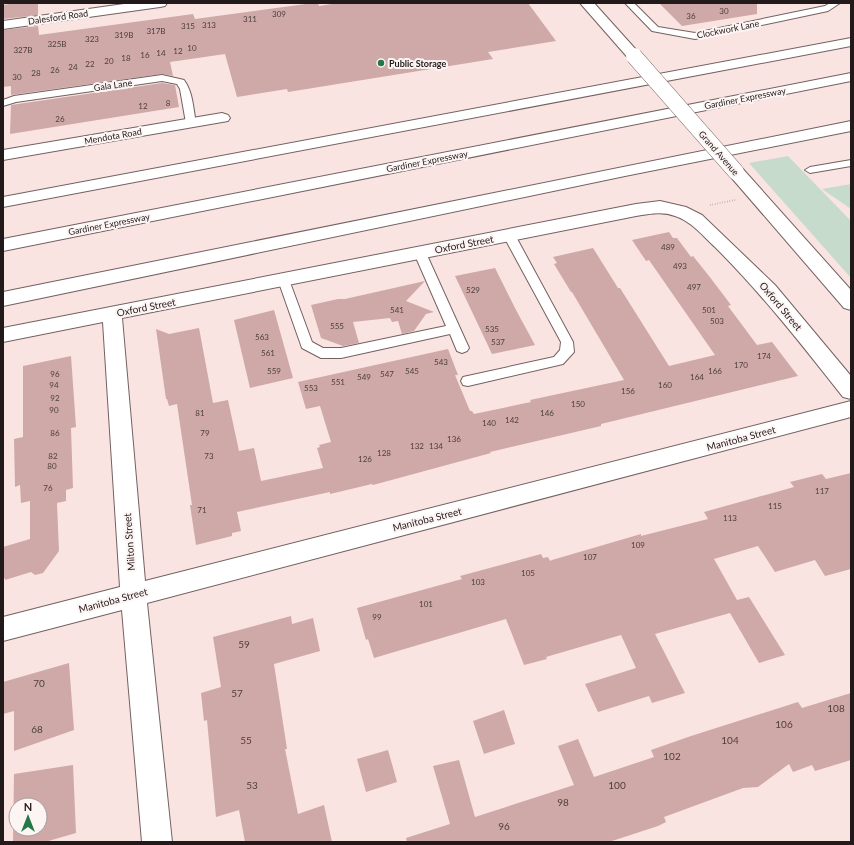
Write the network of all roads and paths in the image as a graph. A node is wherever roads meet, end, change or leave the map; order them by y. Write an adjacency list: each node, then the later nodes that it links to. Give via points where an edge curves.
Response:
1 (160, 3): 5 (main road, Dalesford Road)
2 (587, 3): 24 (main road, Grand Avenue, bridge)
3 (629, 3): 4 (lane, Clockwork Lane, via 655,29 695,36 828,8)
4 (836, 3)
5 (84, 8): 6 (main road, Dalesford Road)
6 (3, 25)
7 (851, 32): 9 (main road)
8 (851, 42): 9 (main road)
9 (731, 65): 18 (main road)
10 (851, 77): 20 (main road, Gardiner Expressway)
11 (3, 103): 13 (lane, Gala Lane, via 14,99 162,78 181,82 185,89)
12 (222, 118): 13 (main road, Mendota Road)
13 (191, 123): 15 (main road, Mendota Road)
14 (851, 126): 23 (main road)
15 (3, 154)
16 (851, 163): 17 (lane)
17 (810, 170)
18 (3, 202)
19 (510, 235): 21 (main road, Oxford Street); 29 (lane, via 567,342 567,352 558,360); 30 (main road, Oxford Street, via 636,210 660,207 680,210 696,219 748,268)
20 (3, 245)
21 (420, 253): 22 (main road, Oxford Street); 26 (lane)
22 (284, 280): 25 (main road, Oxford Street); 26 (lane, via 307,345 321,353 341,353)
23 (3, 299)
24 (851, 303)
25 (112, 313): 27 (main road, Oxford Street); 32 (main road, Milton Street)
26 (453, 329): 28 (lane)
27 (3, 335)
28 (462, 348)
29 (468, 381)
30 (851, 391)
31 (851, 409): 32 (main road, Manitoba Street)
32 (133, 595): 33 (main road, Manitoba Street); 34 (main road, Milton Street)
33 (3, 629)
34 (158, 842)

